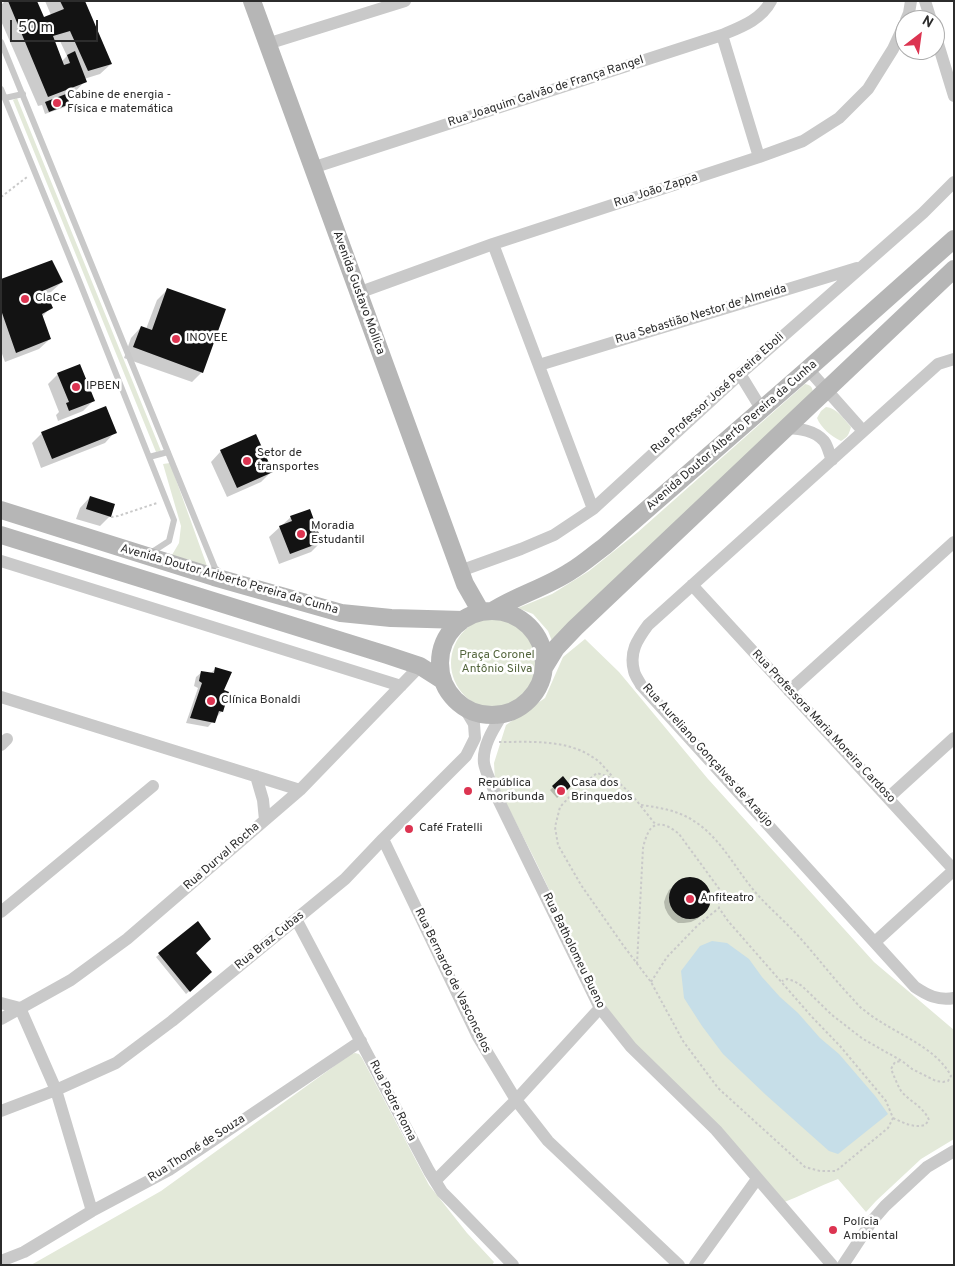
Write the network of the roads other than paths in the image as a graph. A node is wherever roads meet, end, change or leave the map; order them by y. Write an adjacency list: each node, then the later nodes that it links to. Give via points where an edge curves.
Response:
1 (252, 1): 6 (main road, Avenida Gustavo Mollica)
2 (405, 1): 6 (street)
3 (770, 1): 4 (street, Rua Joaquim Galvão de França Rangel, via 750,23)
4 (722, 35): 13 (street); 14 (street, Rua Joaquim Galvão de França Rangel)
5 (1, 42): 10 (lane)
6 (267, 44): 14 (main road, Avenida Gustavo Mollica)
7 (895, 45): 13 (street, Rua João Zappa, via 868,89 839,118 803,141)
8 (943, 60): 11 (street)
9 (1, 89): 12 (lane)
10 (23, 94): 12 (lane); 29 (lane)
11 (954, 96)
12 (5, 98): 30 (lane)
13 (759, 157): 17 (street, Rua João Zappa)
14 (312, 168): 20 (main road, Avenida Gustavo Mollica)
15 (954, 182): 18 (street, Rua Professor José Pereira Eboli)
16 (954, 239): 23 (main road, Avenida Doutor Alberto Pereira da Cunha)
17 (493, 244): 20 (street, Rua João Zappa); 22 (street)
18 (863, 266): 22 (street, Rua Sebastião Nestor de Almeida); 24 (street, Rua Professor José Pereira Eboli)
19 (954, 269): 25 (main road)
20 (358, 293): 38 (main road, Avenida Gustavo Mollica)
21 (954, 359): 28 (street, Rua Aureliano Gonçalves de Araújo, via 938,364)
22 (539, 365): 32 (street)
23 (808, 369): 25 (street); 26 (main road, Avenida Doutor Alberto Pereira da Cunha)
24 (740, 374): 26 (street); 32 (street, Rua Professor José Pereira Eboli)
25 (827, 390): 27 (main road); 28 (street)
26 (762, 410): 41 (main road, Avenida Doutor Alberto Pereira da Cunha, via 605,546 570,572)
27 (787, 428): 31 (street, via 815,434 825,442); 43 (main road, via 575,628 556,648)
28 (863, 431): 31 (street, Rua Aureliano Gonçalves de Araújo)
29 (168, 452): 30 (lane); 39 (lane, via 215,568)
30 (149, 457): 36 (lane, via 174,520 169,541)
31 (832, 460): 40 (street, Rua Aureliano Gonçalves de Araújo)
32 (593, 509): 38 (street, Rua Professor José Pereira Eboli, via 554,535)
33 (1, 510): 36 (main road, Avenida Doutor Ariberto Pereira da Cunha)
34 (1, 535): 42 (main road, Avenida Doutor Ariberto Pereira da Cunha)
35 (954, 542): 46 (street)
36 (146, 556): 39 (main road, Avenida Doutor Ariberto Pereira da Cunha)
37 (1, 561): 45 (street)
38 (462, 577): 41 (main road, Avenida Gustavo Mollica)
39 (233, 582): 41 (main road, Avenida Doutor Ariberto Pereira da Cunha, via 341,613 391,618)
40 (692, 585): 46 (street, Rua Professora Maria Moreira Cardoso); 62 (street, Rua Aureliano Gonçalves de Araújo, via 636,641 634,672 641,685)
41 (476, 615): 43 (main road, via 519,618 534,630 543,647); 44 (main road, via 447,636 439,663)
42 (420, 666): 44 (main road, Avenida Doutor Ariberto Pereira da Cunha); 45 (street, Rua Durval Rocha)
43 (545, 666): 49 (main road, via 542,682 534,697 520,708)
44 (442, 680): 48 (main road, via 451,696)
45 (401, 686): 55 (street, Rua Durval Rocha)
46 (789, 691): 56 (street, Rua Professora Maria Moreira Cardoso)
47 (1, 697): 53 (street)
48 (465, 708): 49 (main road, via 482,715); 51 (street, Rua Braz Cubas, via 474,724 475,738 466,756)
49 (502, 715): 52 (street, Rua Batholomeu Bueno, via 486,746 484,763)
50 (954, 738): 56 (street)
51 (453, 769): 52 (street, via 475,765); 58 (street, Rua Braz Cubas)
52 (488, 773): 66 (street, Rua Batholomeu Bueno)
53 (256, 776): 55 (street); 57 (street)
54 (153, 786): 60 (street)
55 (300, 790): 57 (street, Rua Durval Rocha)
56 (888, 798): 59 (street, Rua Professora Maria Moreira Cardoso)
57 (265, 820): 65 (street, Rua Durval Rocha, via 127,939 72,980)
58 (383, 839): 61 (street, Rua Braz Cubas, via 345,879); 70 (street, Rua Bernardo de Vasconcelos, via 478,1037)
59 (954, 870): 62 (street)
60 (1, 912)
61 (296, 919): 68 (street, Rua Padre Roma); 69 (street, Rua Braz Cubas, via 116,1063)
62 (875, 942): 63 (street, Rua Aureliano Gonçalves de Araújo, via 915,987 931,997)
63 (954, 998)
64 (1, 1003): 65 (street)
65 (20, 1008): 67 (street, Rua Durval Rocha); 69 (street)
66 (600, 1008): 70 (street); 73 (street, Rua Batholomeu Bueno, via 631,1048 716,1130)
67 (1, 1019)
68 (361, 1041): 74 (street, Rua Padre Roma); 75 (street, Rua Thomé de Souza, via 169,1170)
69 (56, 1090): 71 (street, Rua Braz Cubas); 75 (street)
70 (516, 1100): 74 (street); 78 (street, Rua Bernardo de Vasconcelos, via 548,1141)
71 (1, 1111)
72 (954, 1151): 81 (street, via 928,1167 885,1206)
73 (757, 1179): 79 (street); 80 (street, Rua Batholomeu Bueno)
74 (435, 1181): 77 (street, Rua Padre Roma)
75 (92, 1211): 76 (street, Rua Thomé de Souza, via 24,1252)
76 (1, 1261)
77 (513, 1265)
78 (679, 1265)
79 (695, 1265)
80 (832, 1265)
81 (842, 1265)

